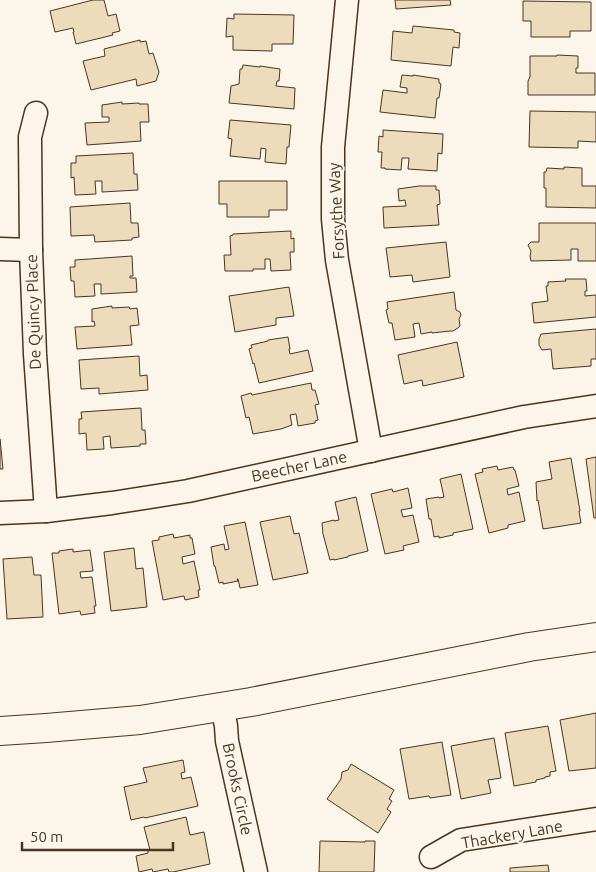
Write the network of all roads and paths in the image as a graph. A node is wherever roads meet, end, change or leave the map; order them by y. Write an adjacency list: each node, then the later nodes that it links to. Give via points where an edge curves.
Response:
1 (347, 0): 6 (street, Forsythe Way, via 333,147 333,219 337,260)
2 (36, 113): 4 (street, De Quincy Place, via 30,137)
3 (0, 249): 4 (street)
4 (31, 250): 7 (street, De Quincy Place, via 34,354)
5 (596, 406): 6 (street, Beecher Lane, via 524,417)
6 (371, 451): 7 (street, Beecher Lane, via 188,491)
7 (46, 511): 8 (street, Beecher Lane)
8 (0, 513)
9 (596, 637): 10 (main road)
10 (222, 706): 11 (main road, via 140,720); 14 (street, Brooks Circle)
11 (0, 731)
12 (596, 819): 13 (street, Thackery Lane, via 461,840)
13 (431, 857)
14 (256, 872)

